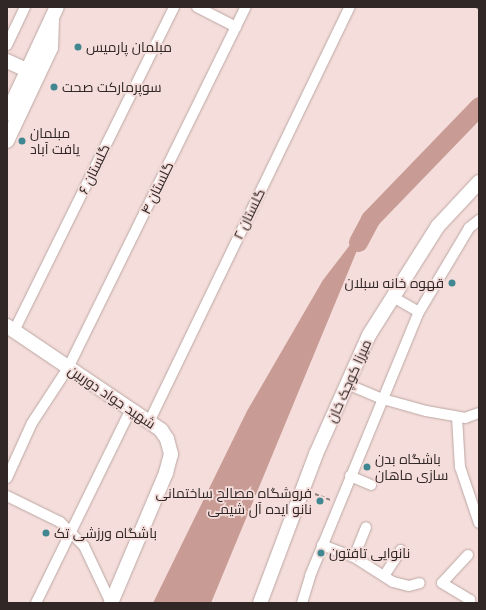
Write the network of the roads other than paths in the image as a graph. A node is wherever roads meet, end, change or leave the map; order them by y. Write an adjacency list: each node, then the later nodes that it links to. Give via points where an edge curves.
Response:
1 (25, 7): 8 (street)
2 (174, 7): 17 (street, گلستان ۶)
3 (197, 7): 7 (street)
4 (246, 7): 7 (street, گلستان ۴)
5 (350, 7): 24 (street, گلستان ۲)
6 (52, 10): 9 (main road); 11 (main road); 12 (main road, via 51,48)
7 (236, 28): 18 (street, گلستان ۴)
8 (7, 45)
9 (13, 64): 10 (main road)
10 (7, 94)
11 (7, 114)
12 (7, 141)
13 (479, 182): 15 (main road, میرزا کوچک خان, via 438,226)
14 (479, 220): 16 (street, via 469,228)
15 (393, 297): 16 (street); 19 (main road, میرزا کوچک خان, via 369,335)
16 (419, 312): 20 (street)
17 (11, 329): 18 (main road, شهید جواد دوربین)
18 (68, 368): 21 (main road, شهید جواد دوربین); 26 (street, گلستان ۴, via 32,423)
19 (347, 384): 20 (street); 40 (main road, میرزا کوچک خان, via 303,489)
20 (382, 399): 23 (street); 25 (street)
21 (131, 409): 24 (main road, شهید جواد دوربین); 31 (street)
22 (479, 413): 23 (street)
23 (458, 417): 29 (street, via 460,467)
24 (149, 422): 39 (main road, شهید جواد دوربین, via 161,430 170,454 166,473)
25 (350, 476): 27 (street); 32 (street)
26 (7, 478)
27 (371, 485)
28 (7, 496): 31 (street, via 60,522)
29 (479, 523)
30 (366, 527): 35 (street)
31 (70, 532): 38 (street); 39 (street, via 84,546)
32 (322, 545): 35 (street); 41 (street)
33 (401, 550): 36 (street)
34 (468, 555): 42 (street, via 442,583 470,600)
35 (354, 557): 36 (street)
36 (384, 576): 37 (street, via 404,585)
37 (420, 583)
38 (36, 603)
39 (111, 603)
40 (260, 603)
41 (302, 603)
42 (468, 603)

